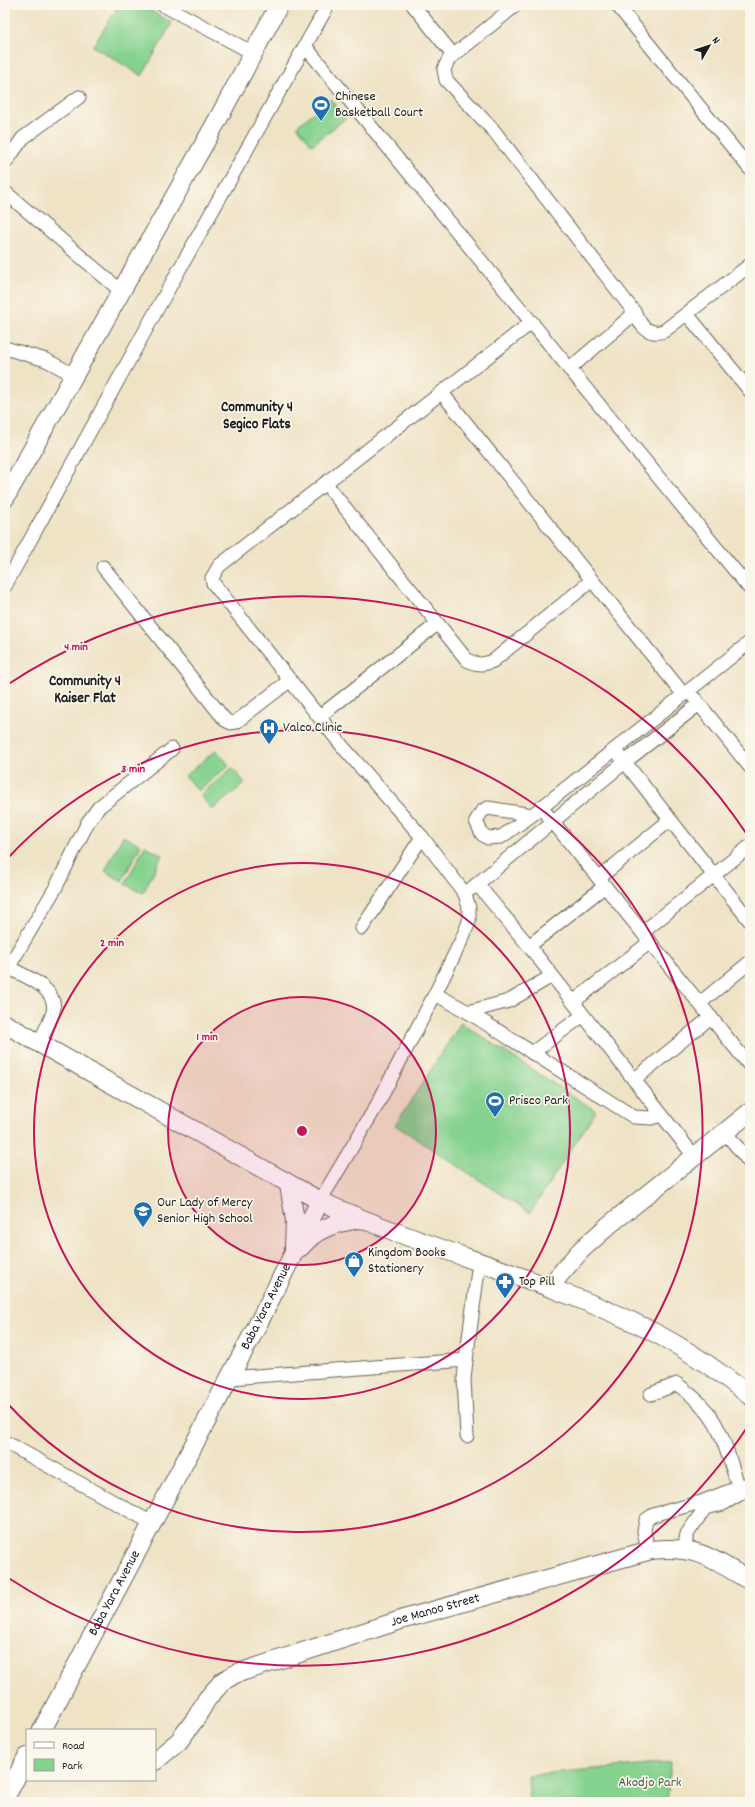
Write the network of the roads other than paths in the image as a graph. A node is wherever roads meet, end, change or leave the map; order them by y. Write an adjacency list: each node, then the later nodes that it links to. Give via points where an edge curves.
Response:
1 (163, 5): 8 (street)
2 (279, 5): 8 (main road)
3 (328, 5): 7 (street)
4 (413, 5): 9 (street)
5 (516, 5): 9 (street)
6 (618, 5): 12 (street)
7 (305, 46): 18 (street); 28 (street)
8 (253, 53): 15 (main road)
9 (452, 55): 16 (street, via 444,69 446,80 494,131)
10 (79, 97): 11 (street, via 23,138)
11 (5, 163)
12 (750, 169)
13 (5, 192): 15 (street)
14 (750, 265): 17 (street)
15 (121, 291): 21 (main road)
16 (635, 313): 17 (street, via 640,325 658,333); 20 (street)
17 (687, 314): 22 (street)
18 (532, 322): 20 (street); 23 (street)
19 (5, 348): 21 (street, via 46,360)
20 (569, 369): 29 (street)
21 (74, 376): 25 (main road)
22 (750, 391)
23 (442, 393): 24 (street); 27 (street)
24 (326, 484): 30 (street); 32 (street, via 219,566 212,578 213,583)
25 (5, 498)
26 (103, 567): 32 (street, via 225,720 236,722)
27 (591, 581): 30 (street, via 486,664 467,660); 33 (street)
28 (5, 586)
29 (750, 589)
30 (437, 624): 35 (street)
31 (750, 642): 33 (street)
32 (289, 681): 35 (street)
33 (686, 693): 34 (street); 37 (street)
34 (699, 704): 38 (street); 39 (street)
35 (319, 717): 42 (street)
36 (172, 749): 53 (street, via 96,811 56,887)
37 (615, 749): 38 (street); 41 (street, via 536,811)
38 (625, 762): 40 (street); 41 (street)
39 (750, 767)
40 (670, 820): 44 (street); 45 (street)
41 (552, 821): 45 (street); 46 (street)
42 (422, 837): 47 (street); 49 (street)
43 (750, 846): 44 (street)
44 (713, 875): 48 (street); 50 (street)
45 (602, 882): 50 (street); 51 (street)
46 (477, 884): 47 (street); 51 (street)
47 (465, 894): 55 (street, via 469,922)
48 (750, 921)
49 (362, 928)
50 (646, 937): 56 (street); 57 (street)
51 (528, 946): 54 (street)
52 (750, 962): 57 (street)
53 (7, 967): 62 (street, via 44,988 51,995 53,1012)
54 (552, 976): 56 (street); 58 (street, via 509,1000)
55 (435, 994): 58 (street); 72 (street, via 377,1105)
56 (573, 1002): 59 (street)
57 (700, 1003): 60 (street)
58 (468, 1012): 63 (street)
59 (582, 1016): 63 (street); 65 (street)
60 (711, 1017): 64 (street); 65 (street)
61 (5, 1024): 62 (main road)
62 (38, 1043): 71 (main road)
63 (532, 1053): 67 (street, via 634,1116 651,1118)
64 (750, 1066)
65 (634, 1080): 67 (street)
66 (750, 1112): 68 (main road)
67 (662, 1115): 69 (street)
68 (725, 1132): 69 (main road); 70 (street)
69 (694, 1156): 76 (main road, via 581,1250)
70 (750, 1163)
71 (289, 1185): 72 (main road); 74 (main road, via 295,1220)
72 (320, 1201): 73 (main road); 74 (main road, Baba Yara Avenue)
73 (360, 1220): 74 (main road, via 345,1221 316,1233); 75 (main road)
74 (294, 1256): 78 (main road, Baba Yara Avenue)
75 (479, 1263): 76 (main road); 77 (street)
76 (549, 1287): 80 (main road, via 634,1322 664,1338 727,1378)
77 (466, 1360): 78 (street); 81 (street, via 464,1379)
78 (230, 1378): 84 (main road, Baba Yara Avenue)
79 (651, 1394): 83 (street, via 676,1384 695,1397 718,1427)
80 (750, 1396)
81 (467, 1436)
82 (5, 1442): 84 (street)
83 (746, 1486): 85 (street, via 723,1504 705,1508 687,1534); 86 (street, via 653,1515 646,1520 644,1531)
84 (152, 1523): 88 (main road, Baba Yara Avenue)
85 (684, 1549): 86 (main road, Joe Manoo Street); 87 (main road, Joe Manoo Street, via 711,1558)
86 (648, 1551): 90 (main road, Joe Manoo Street, via 404,1619 235,1674 223,1681 207,1699 179,1741)
87 (750, 1581)
88 (43, 1729)
89 (26, 1759): 91 (main road)
90 (156, 1760)
91 (5, 1798)

